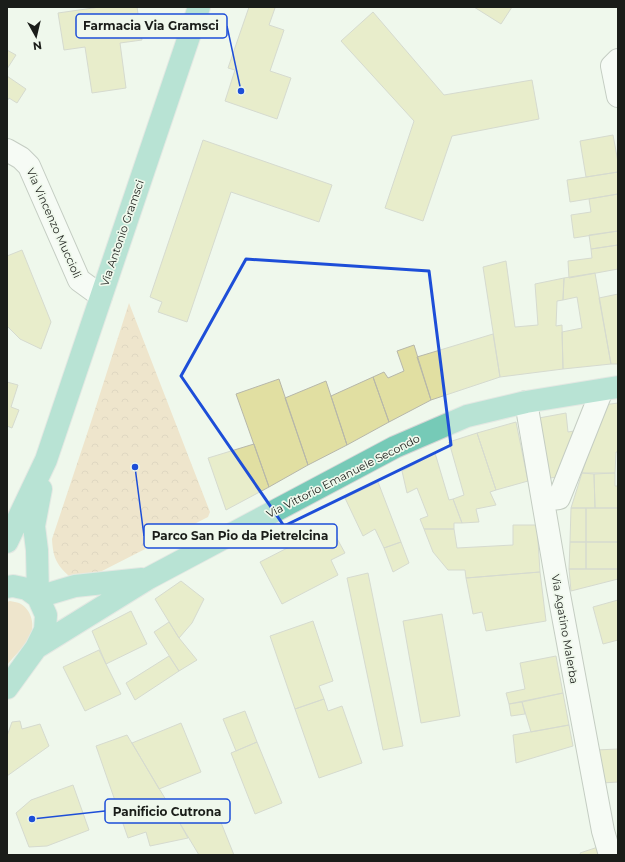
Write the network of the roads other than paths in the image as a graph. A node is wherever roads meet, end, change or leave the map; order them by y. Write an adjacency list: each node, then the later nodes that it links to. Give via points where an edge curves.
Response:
1 (199, 7): 5 (main road, Via Antonio Gramsci)
2 (618, 60): 3 (street, via 612,66)
3 (618, 96)
4 (7, 150): 5 (street, Via Vincenzo Muccioli, via 29,166 79,280)
5 (101, 296): 8 (main road, Via Antonio Gramsci)
6 (610, 388): 7 (main road, Via Vittorio Emanuele Secondo); 9 (street, via 559,498)
7 (526, 402): 9 (street, Via Agatino Malerba); 11 (main road, Via Vittorio Emanuele Secondo, via 467,416 395,447)
8 (46, 460): 10 (main road); 13 (main road, via 34,526)
9 (543, 500): 16 (street, Via Agatino Malerba, via 601,823)
10 (7, 542)
11 (149, 578): 13 (main road, via 75,586); 14 (main road, Via Vittorio Emanuele Secondo)
12 (7, 588): 13 (main road, via 13,586 27,589)
13 (38, 597): 14 (main road, via 46,615 45,630)
14 (36, 648): 15 (main road)
15 (7, 688)
16 (610, 855)

